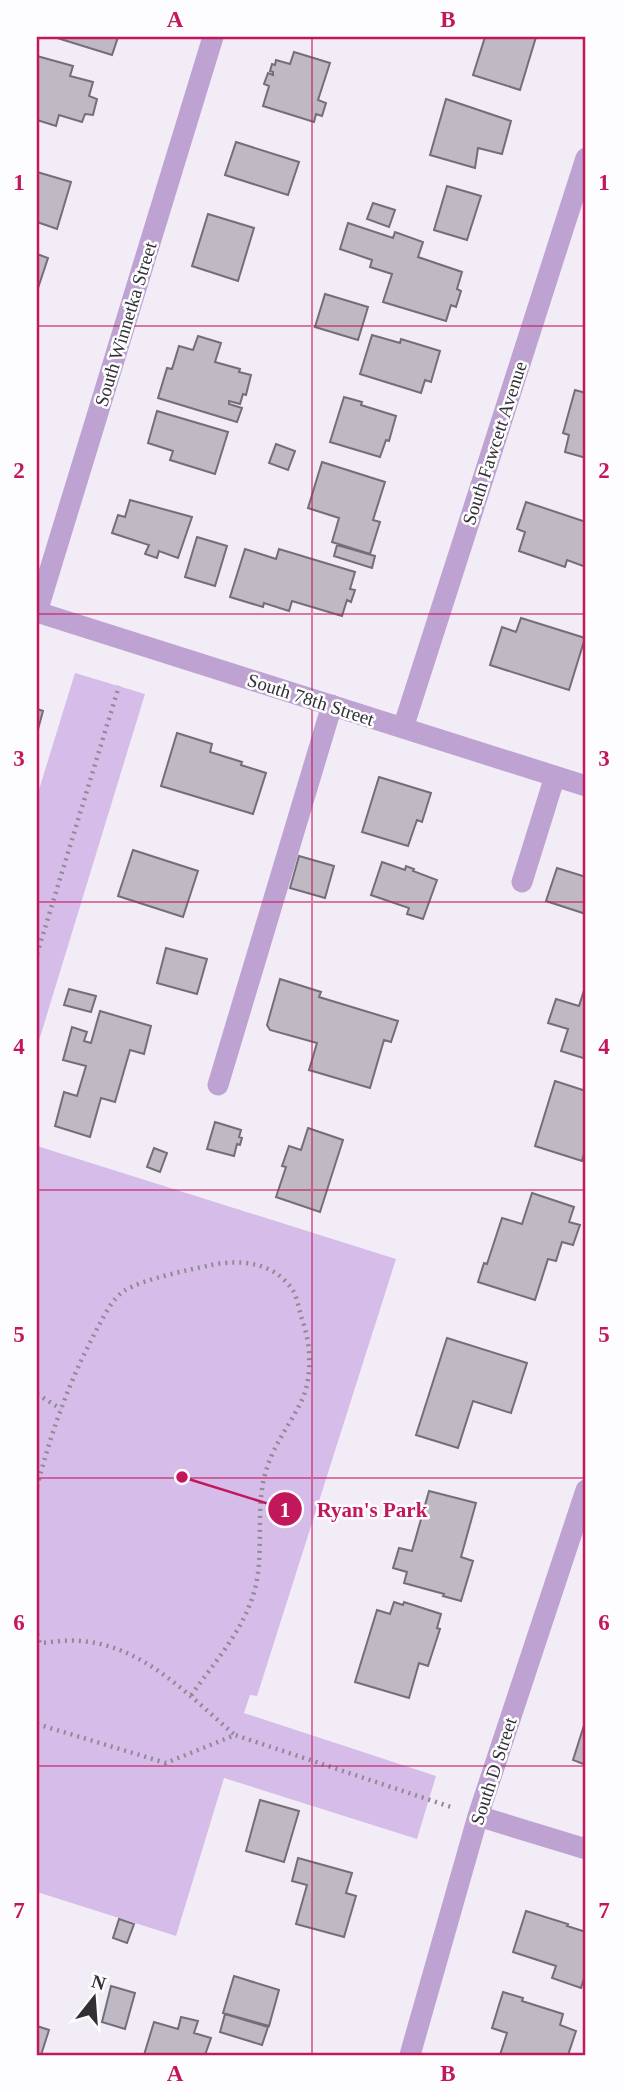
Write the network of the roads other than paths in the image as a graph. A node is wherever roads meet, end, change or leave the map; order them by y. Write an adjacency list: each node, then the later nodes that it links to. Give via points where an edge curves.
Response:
1 (213, 37): 3 (street, South Winnetka Street)
2 (586, 158): 5 (street, South Fawcett Avenue)
3 (37, 612): 4 (street, South 78th Street)
4 (332, 705): 5 (street, South 78th Street); 9 (street)
5 (403, 728): 6 (street, South 78th Street)
6 (555, 776): 7 (street, South 78th Street); 8 (street)
7 (586, 786)
8 (522, 883)
9 (218, 1085)
10 (586, 1490): 11 (street, South D Street)
11 (478, 1815): 12 (street); 13 (street, South D Street)
12 (586, 1849)
13 (410, 2055)

